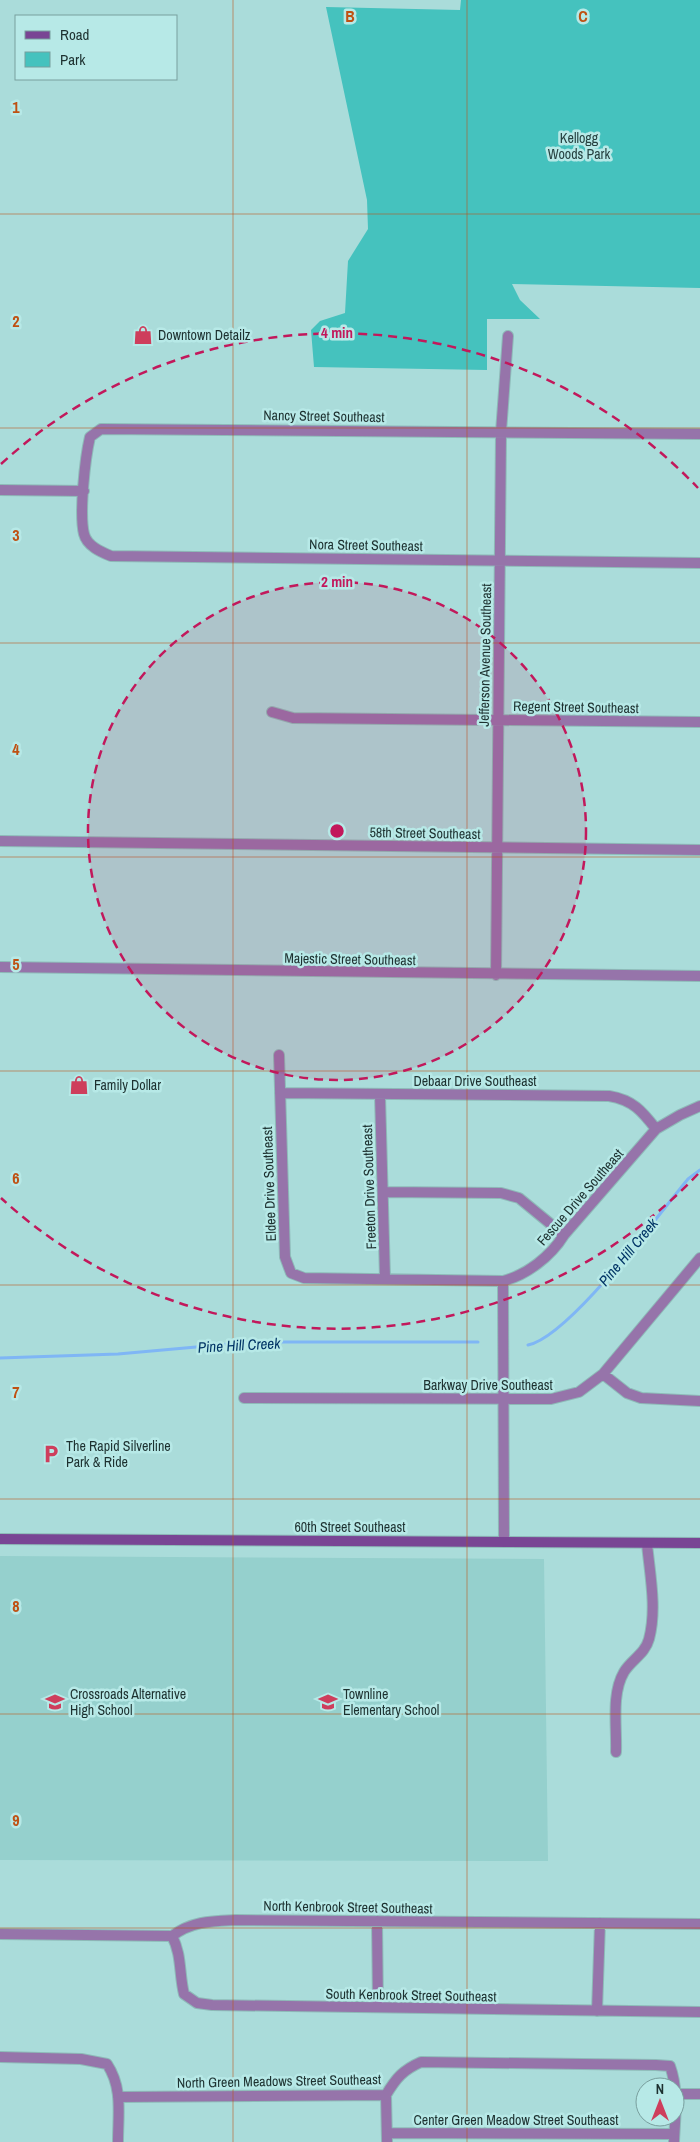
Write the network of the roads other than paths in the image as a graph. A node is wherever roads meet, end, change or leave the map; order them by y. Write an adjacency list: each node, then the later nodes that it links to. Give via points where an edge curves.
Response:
1 (508, 336): 2 (street, Jefferson Avenue Southeast)
2 (501, 432): 3 (street, Nancy Street Southeast); 5 (street, Nancy Street Southeast, via 101,430 90,437 85,458); 6 (street, Jefferson Avenue Southeast)
3 (700, 434)
4 (0, 490): 5 (street)
5 (84, 491): 6 (street, Nora Street Southeast, via 84,536 99,551 111,556)
6 (500, 561): 7 (street, Nora Street Southeast); 9 (street, Jefferson Avenue Southeast)
7 (700, 563)
8 (272, 712): 9 (street, Regent Street Southeast, via 293,718)
9 (499, 720): 10 (street, Regent Street Southeast); 12 (street, Jefferson Avenue Southeast)
10 (700, 722)
11 (0, 841): 12 (street, 58th Street Southeast)
12 (497, 848): 13 (street, 58th Street Southeast); 15 (street, Jefferson Avenue Southeast)
13 (700, 850)
14 (0, 967): 15 (street, Majestic Street Southeast)
15 (496, 975): 16 (street, Majestic Street Southeast)
16 (700, 976)
17 (279, 1055): 18 (street, Eldee Drive Southeast)
18 (280, 1093): 19 (street, Debaar Drive Southeast); 25 (street, Eldee Drive Southeast, via 285,1256)
19 (380, 1095): 21 (street, Debaar Drive Southeast, via 609,1096 632,1103); 22 (street, Freeton Drive Southeast)
20 (700, 1106): 21 (street, Fescue Drive Southeast)
21 (656, 1129): 23 (street, Fescue Drive Southeast)
22 (383, 1192): 23 (street, via 501,1193 519,1198); 26 (street, Freeton Drive Southeast)
23 (564, 1235): 27 (street, Fescue Drive Southeast, via 556,1248 541,1260 515,1278)
24 (700, 1258): 28 (street, Barkway Drive Southeast)
25 (291, 1273): 26 (street, Fescue Drive Southeast, via 304,1278)
26 (385, 1278): 27 (street, Fescue Drive Southeast)
27 (503, 1281): 30 (street)
28 (603, 1374): 30 (street, Barkway Drive Southeast, via 570,1396); 31 (street, via 627,1393 641,1398)
29 (244, 1398): 30 (street, Barkway Drive Southeast)
30 (504, 1399): 33 (street)
31 (700, 1401)
32 (0, 1539): 33 (main road, 60th Street Southeast)
33 (504, 1542): 35 (main road, 60th Street Southeast)
34 (700, 1543): 35 (main road, 60th Street Southeast)
35 (647, 1544): 36 (street, via 653,1617 648,1641 639,1657 624,1671 619,1685)
36 (616, 1752)
37 (377, 1921): 38 (street, North Kenbrook Street Southeast); 41 (street, North Kenbrook Street Southeast, via 206,1921 185,1926); 42 (street)
38 (600, 1923): 39 (street, North Kenbrook Street Southeast); 43 (street)
39 (700, 1924)
40 (0, 1934): 41 (street, North Kenbrook Street Southeast)
41 (172, 1936): 42 (street, South Kenbrook Street Southeast, via 180,1953 184,1994 197,2003)
42 (378, 2007): 43 (street, South Kenbrook Street Southeast)
43 (597, 2011): 44 (street, South Kenbrook Street Southeast)
44 (700, 2012)
45 (0, 2057): 50 (street, via 107,2064 116,2077)
46 (673, 2077): 49 (street, North Green Meadows Street Southeast, via 670,2066 421,2062 397,2076)
47 (685, 2094): 48 (street)
48 (700, 2094)
49 (386, 2095): 50 (street, North Green Meadows Street Southeast); 51 (street)
50 (118, 2097): 53 (street)
51 (387, 2138): 52 (street, Center Green Meadow Street Southeast)
52 (674, 2138)
53 (118, 2142)

